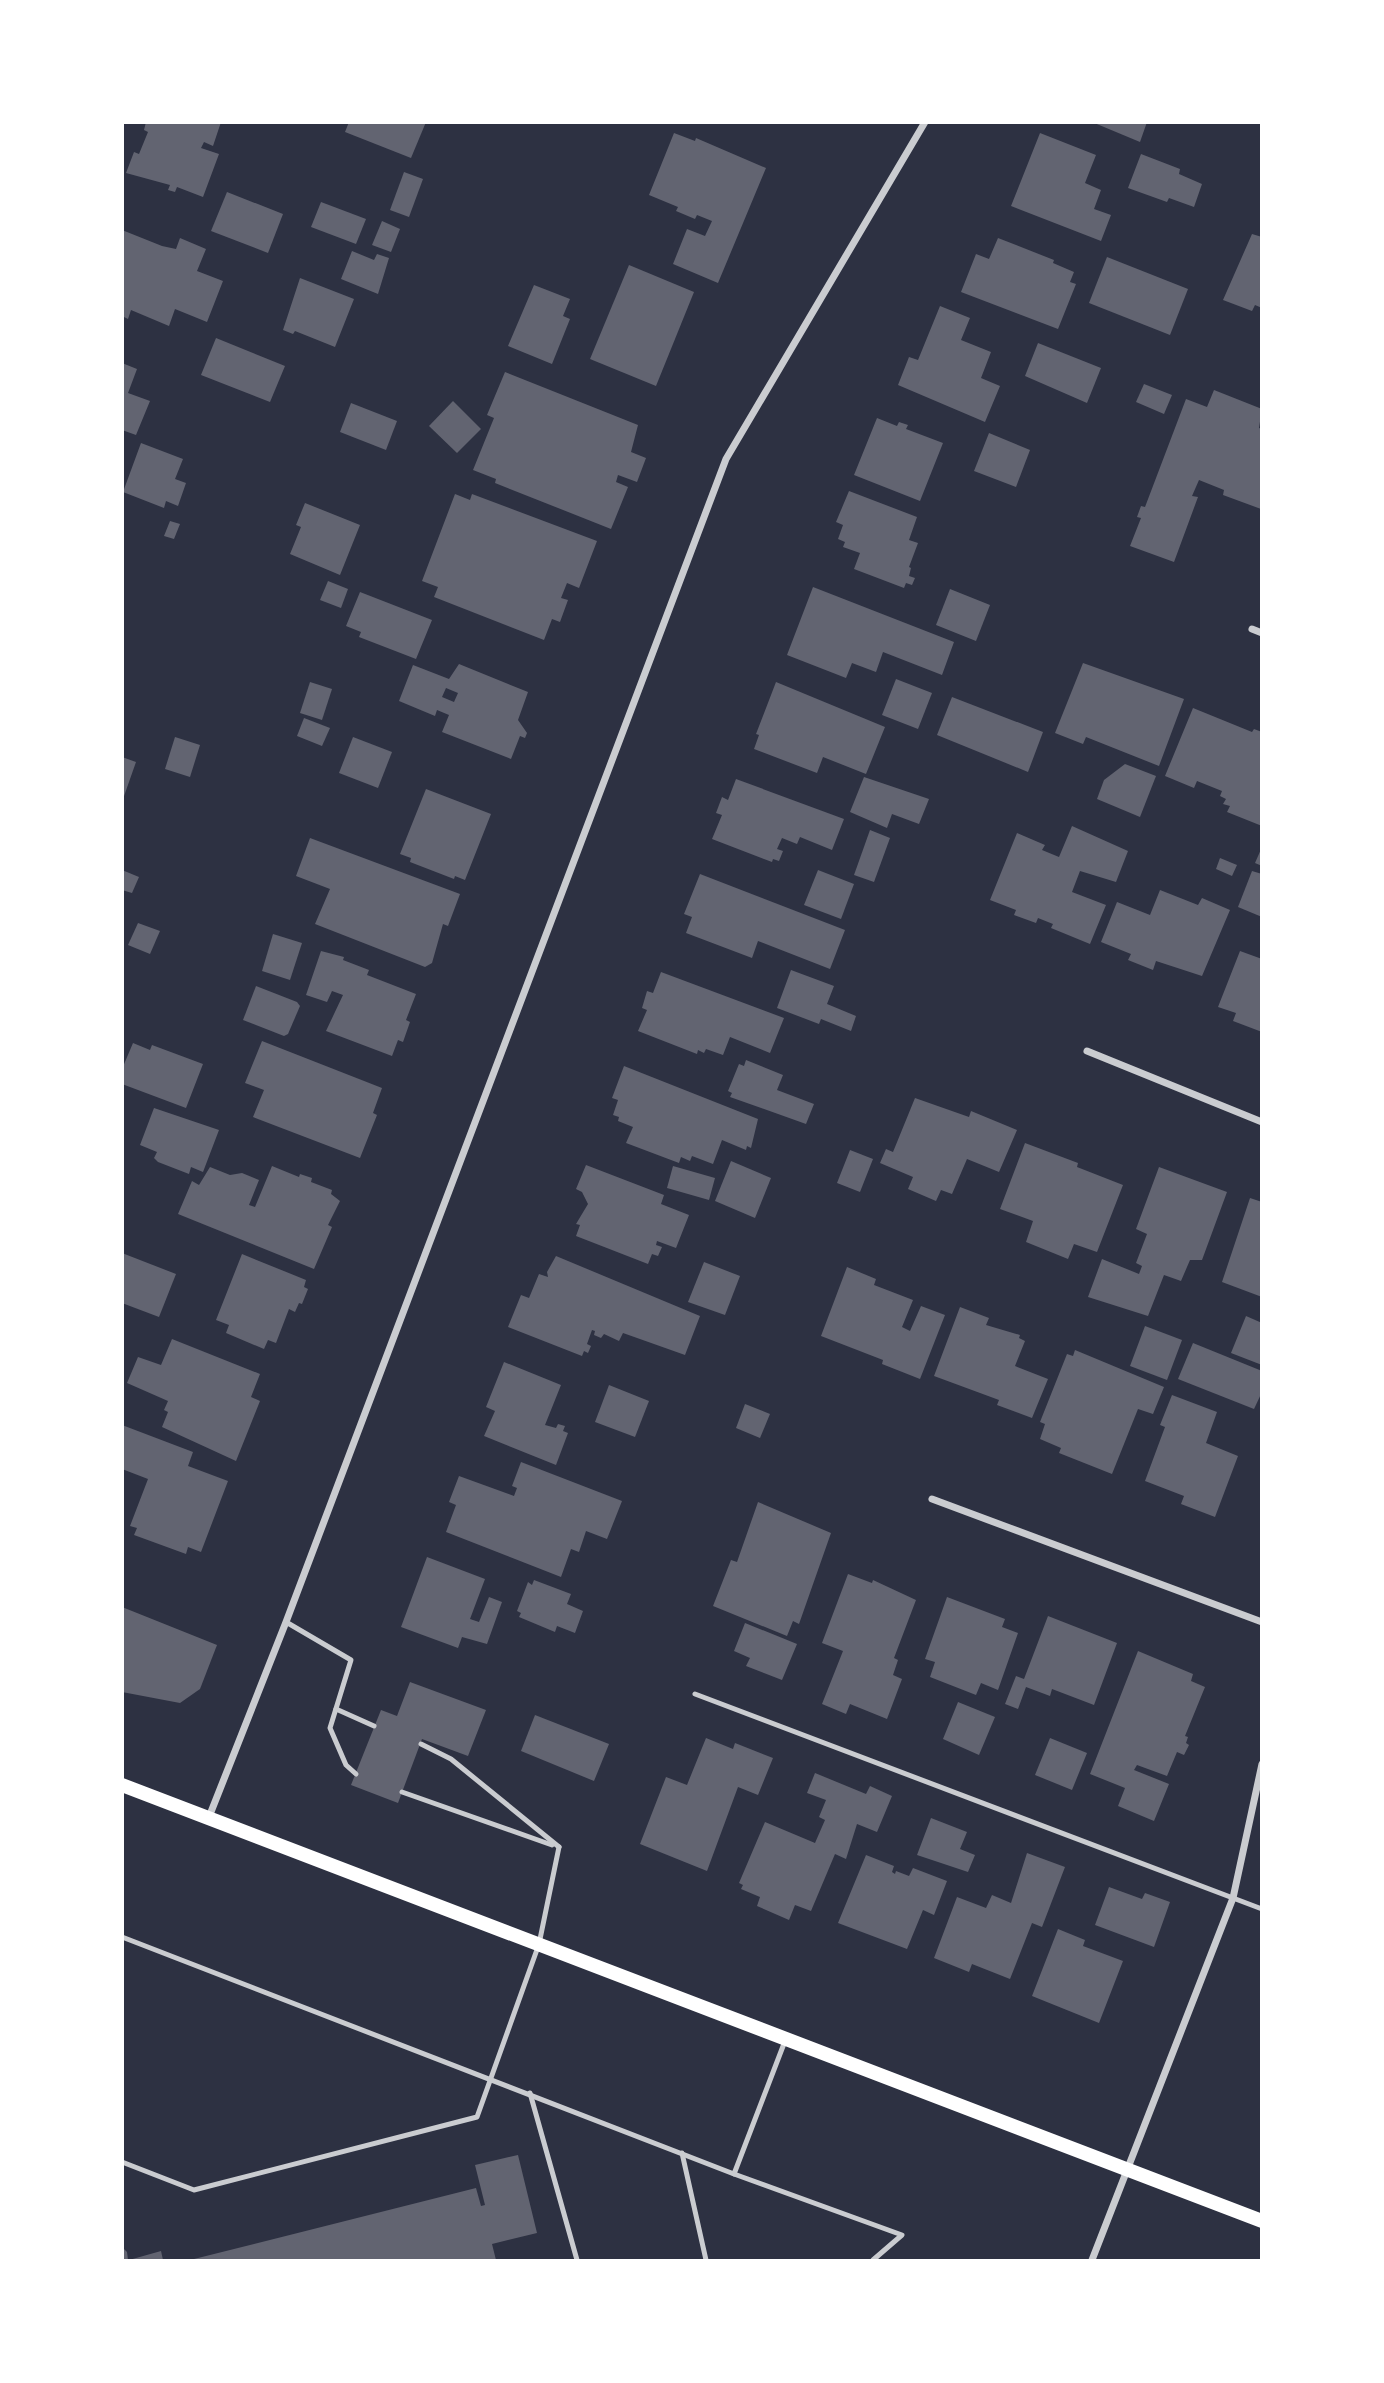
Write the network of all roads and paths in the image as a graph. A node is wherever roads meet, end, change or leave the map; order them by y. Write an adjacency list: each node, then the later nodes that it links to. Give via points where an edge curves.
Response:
1 (925, 122): 7 (street, via 726,459)
2 (1252, 629): 3 (street)
3 (1262, 633)
4 (1087, 1051): 5 (street)
5 (1262, 1122)
6 (932, 1499): 8 (street)
7 (286, 1622): 10 (lane, via 351,1660); 17 (street)
8 (1262, 1622)
9 (695, 1694): 19 (lane)
10 (336, 1709): 11 (lane); 14 (lane, via 330,1728 346,1765)
11 (374, 1726)
12 (421, 1744): 18 (lane, via 452,1759)
13 (1262, 1765): 19 (street)
14 (356, 1774)
15 (122, 1785): 17 (main road)
16 (402, 1792): 18 (lane)
17 (209, 1817): 22 (main road)
18 (559, 1847): 22 (lane)
19 (1233, 1898): 20 (lane); 28 (street)
20 (1262, 1909)
21 (122, 1937): 24 (lane)
22 (539, 1944): 23 (main road); 24 (lane)
23 (786, 2039): 28 (main road); 29 (lane)
24 (491, 2078): 25 (lane); 27 (lane, via 477,2117 194,2190)
25 (530, 2093): 26 (lane); 31 (lane)
26 (682, 2153): 29 (lane); 32 (lane)
27 (122, 2162)
28 (1128, 2172): 30 (main road); 34 (street)
29 (734, 2174): 33 (lane, via 902,2235)
30 (1262, 2221)
31 (577, 2260)
32 (706, 2260)
33 (873, 2260)
34 (1092, 2260)

